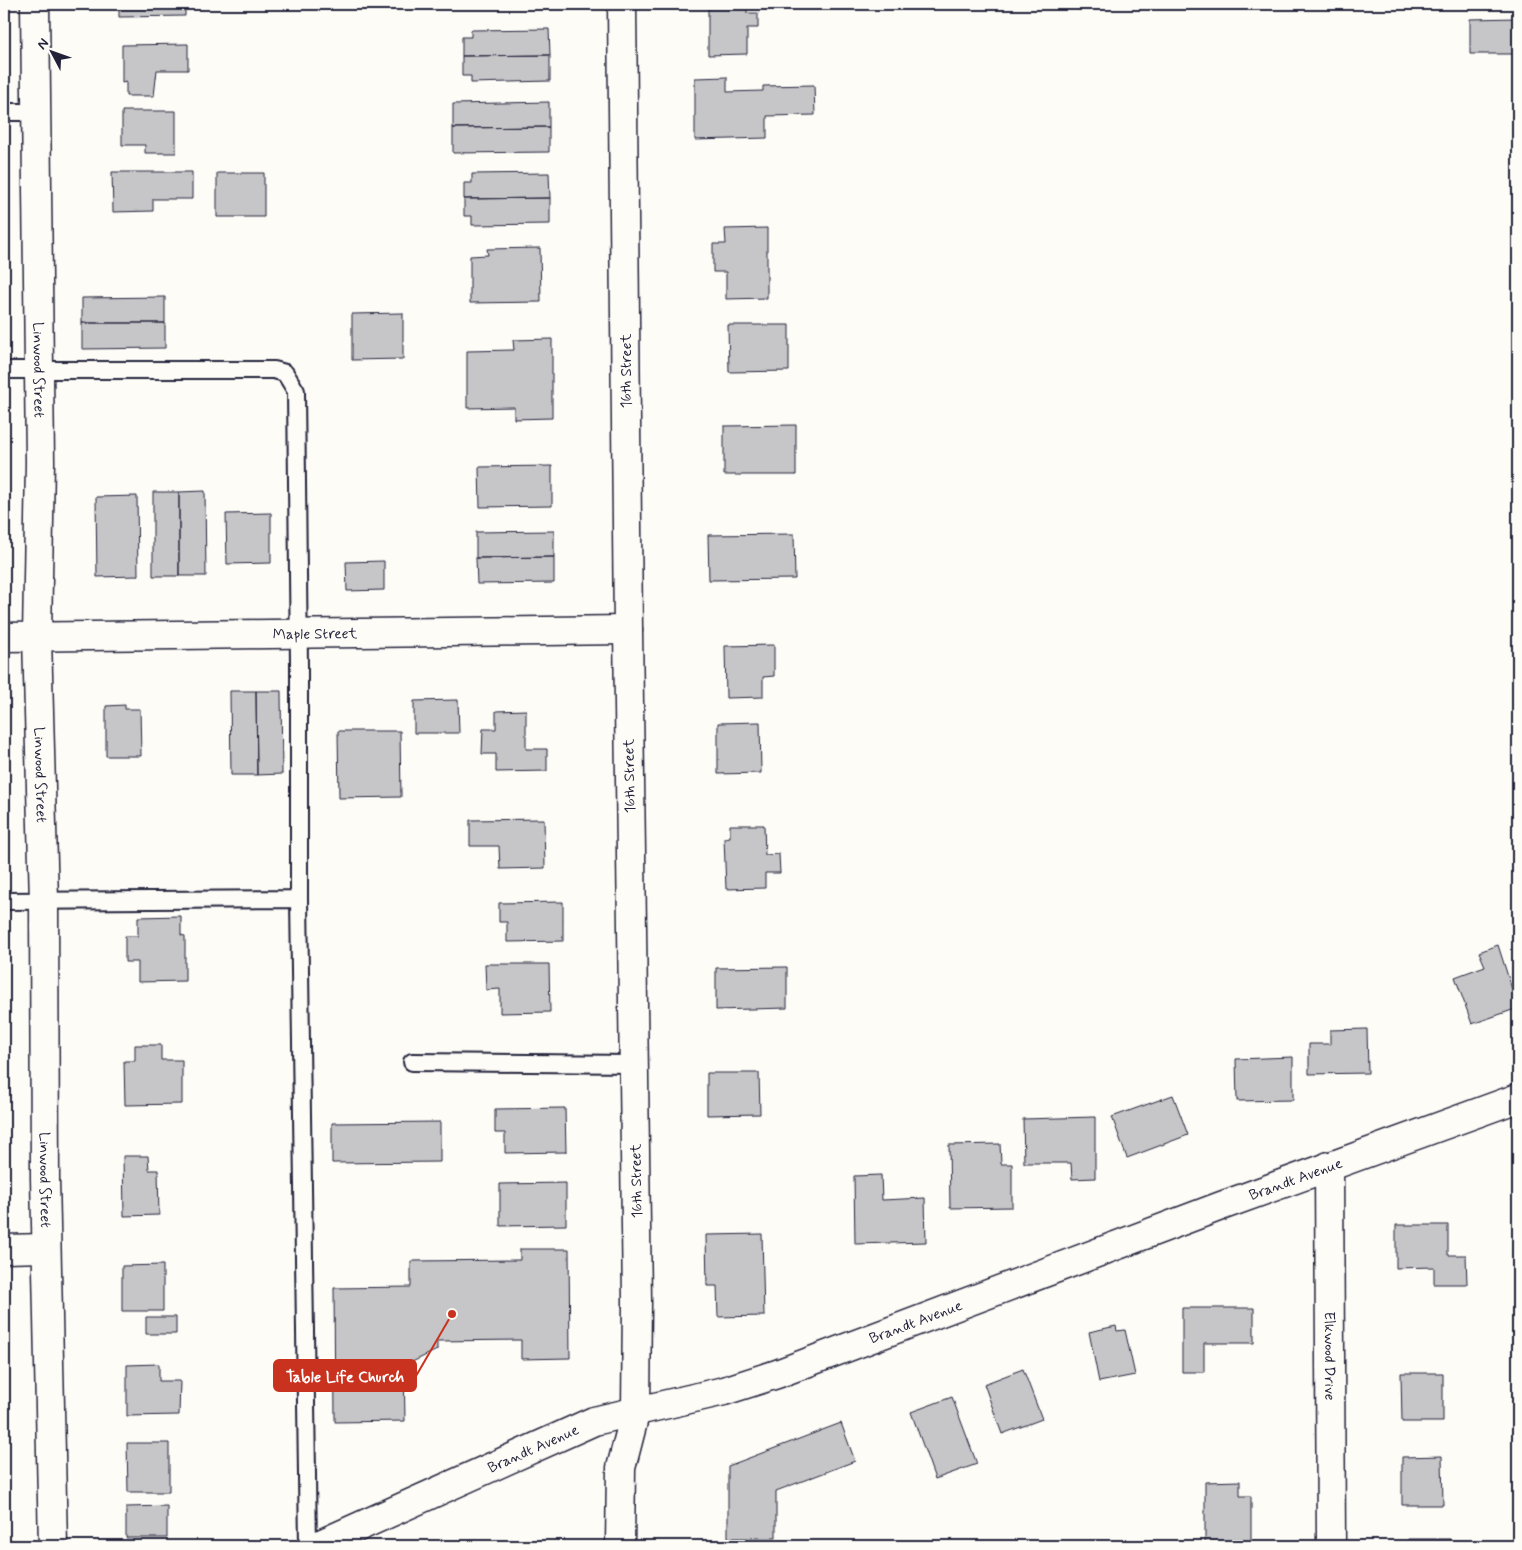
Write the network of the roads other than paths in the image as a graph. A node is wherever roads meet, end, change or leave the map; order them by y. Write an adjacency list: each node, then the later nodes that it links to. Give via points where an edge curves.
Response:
1 (35, 4): 4 (street, Linwood Street)
2 (622, 4): 7 (street, 16th Street)
3 (4, 112): 4 (lane)
4 (34, 112): 5 (street, Linwood Street)
5 (39, 369): 6 (lane); 8 (lane, via 247,369 285,373 296,391); 9 (street, Linwood Street)
6 (4, 370)
7 (628, 630): 8 (street, Maple Street); 15 (street, 16th Street)
8 (299, 634): 9 (street, Maple Street); 11 (lane)
9 (37, 637): 10 (street, Maple Street); 12 (street, Linwood Street)
10 (4, 638)
11 (299, 899): 12 (lane); 22 (lane)
12 (44, 901): 13 (lane); 18 (street, Linwood Street)
13 (4, 902)
14 (412, 1062): 15 (lane)
15 (634, 1064): 20 (street, 16th Street, via 638,1301)
16 (1518, 1098): 17 (street, Brandt Avenue)
17 (1330, 1166): 20 (street, Brandt Avenue, via 778,1374); 25 (street, Elkwood Drive)
18 (46, 1248): 19 (street); 21 (street, Linwood Street)
19 (4, 1249)
20 (636, 1410): 23 (street, Brandt Avenue, via 587,1424); 24 (street, 16th Street, via 621,1468)
21 (53, 1546)
22 (308, 1546)
23 (316, 1546)
24 (620, 1546)
25 (1331, 1546)

